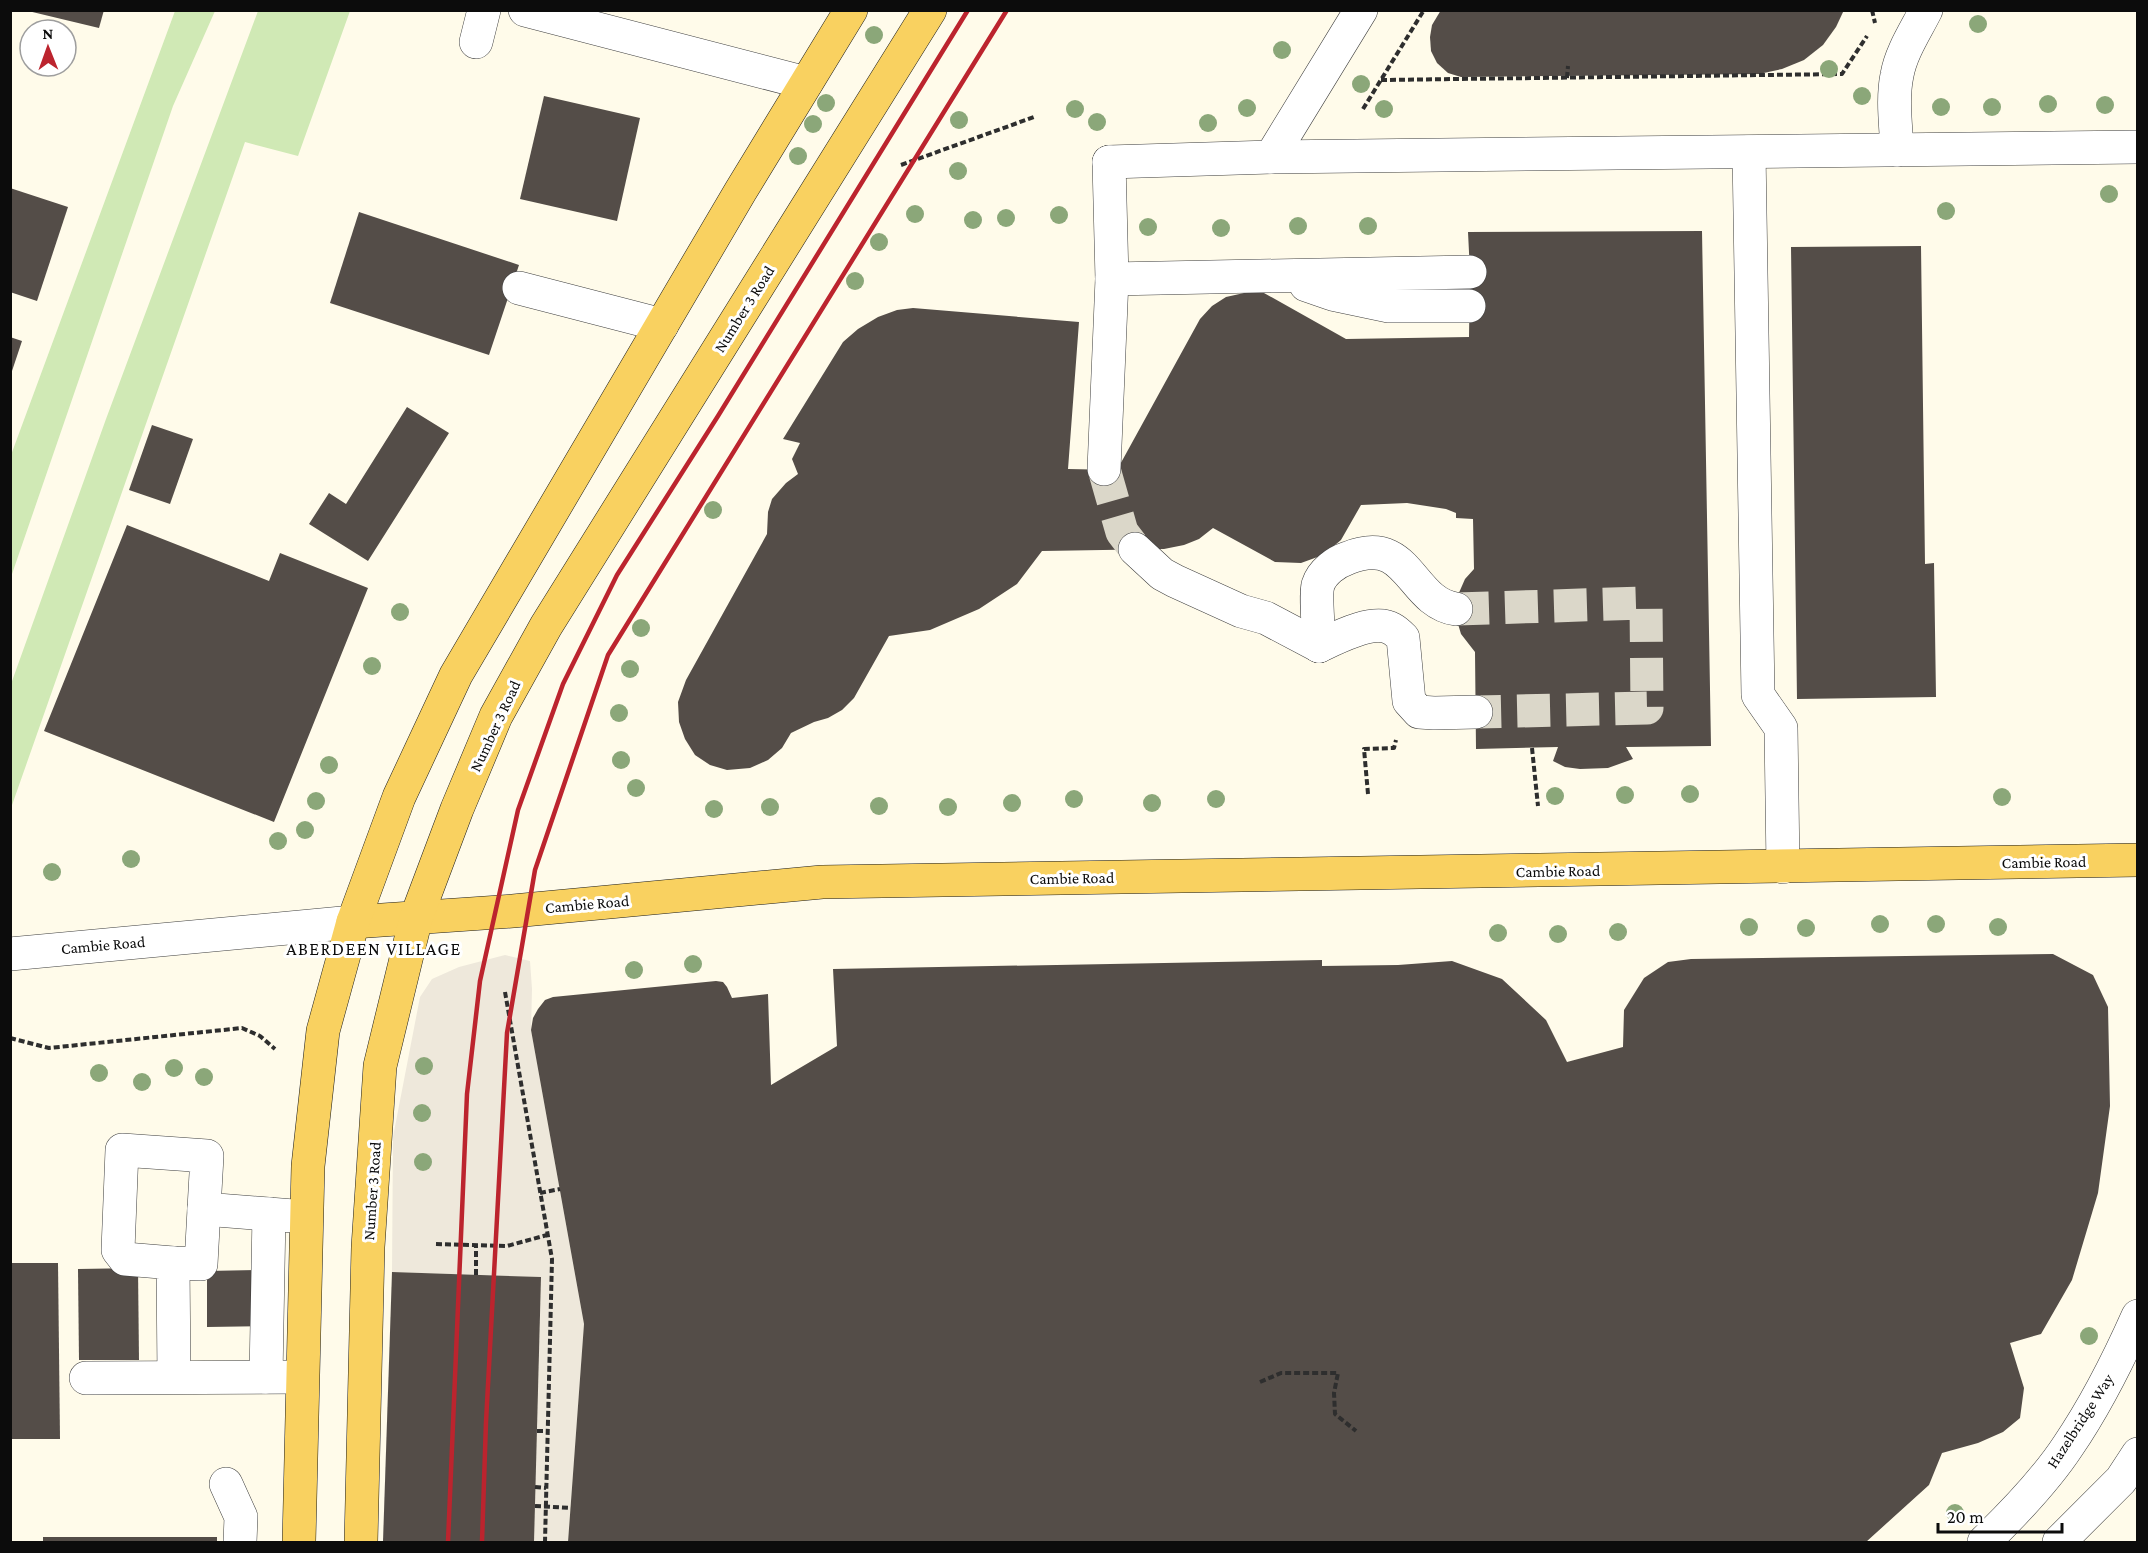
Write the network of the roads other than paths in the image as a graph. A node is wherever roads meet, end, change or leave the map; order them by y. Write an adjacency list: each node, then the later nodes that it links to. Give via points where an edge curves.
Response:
1 (484, 10): 7 (street)
2 (525, 10): 8 (street)
3 (851, 10): 8 (main road)
4 (930, 10): 26 (main road, Number 3 Road, via 546,626 496,717)
5 (1361, 10): 12 (street)
6 (1926, 10): 10 (street, via 1897,74)
7 (476, 42)
8 (807, 84): 18 (main road)
9 (2138, 147): 10 (street)
10 (1897, 150): 11 (street)
11 (1749, 152): 12 (street); 25 (street, via 1758,695 1781,728)
12 (1271, 158): 15 (street, via 1109,162)
13 (1470, 272): 14 (street)
14 (1279, 276): 15 (street); 17 (street, via 1332,294 1389,306)
15 (1112, 279): 19 (street)
16 (519, 288): 18 (street)
17 (1469, 306)
18 (662, 325): 27 (main road, via 456,675 399,798)
19 (1104, 469)
20 (1135, 549): 22 (street, via 1176,582 1266,618)
21 (1456, 609): 22 (street, via 1434,601 1401,563 1388,555 1358,554 1329,568 1318,585)
22 (1319, 646): 23 (street, via 1352,631 1390,627 1403,638 1409,701 1419,711)
23 (1476, 712)
24 (2138, 860): 25 (main road, Cambie Road)
25 (1783, 867): 26 (main road, Cambie Road, via 822,882)
26 (417, 918): 27 (main road, Cambie Road); 42 (main road, Number 3 Road, via 380,1066 368,1247)
27 (353, 922): 28 (street, Cambie Road); 31 (main road, via 323,1031)
28 (10, 954)
29 (204, 1209): 30 (street); 32 (street, via 201,1264); 32 (street, via 207,1156 122,1150 118,1250 125,1259)
30 (269, 1214): 31 (street); 35 (street)
31 (306, 1217): 36 (main road)
32 (174, 1263): 34 (street)
33 (2138, 1316): 43 (street, Hazelbridge Way, via 2118,1361 2068,1446 2018,1509)
34 (174, 1377): 35 (street); 37 (street)
35 (266, 1377): 36 (street)
36 (302, 1377): 41 (main road)
37 (86, 1378)
38 (2138, 1454): 44 (street, via 2121,1480)
39 (226, 1484): 40 (street, via 241,1517)
40 (240, 1542)
41 (298, 1542)
42 (362, 1542)
43 (1984, 1542)
44 (2059, 1542)

